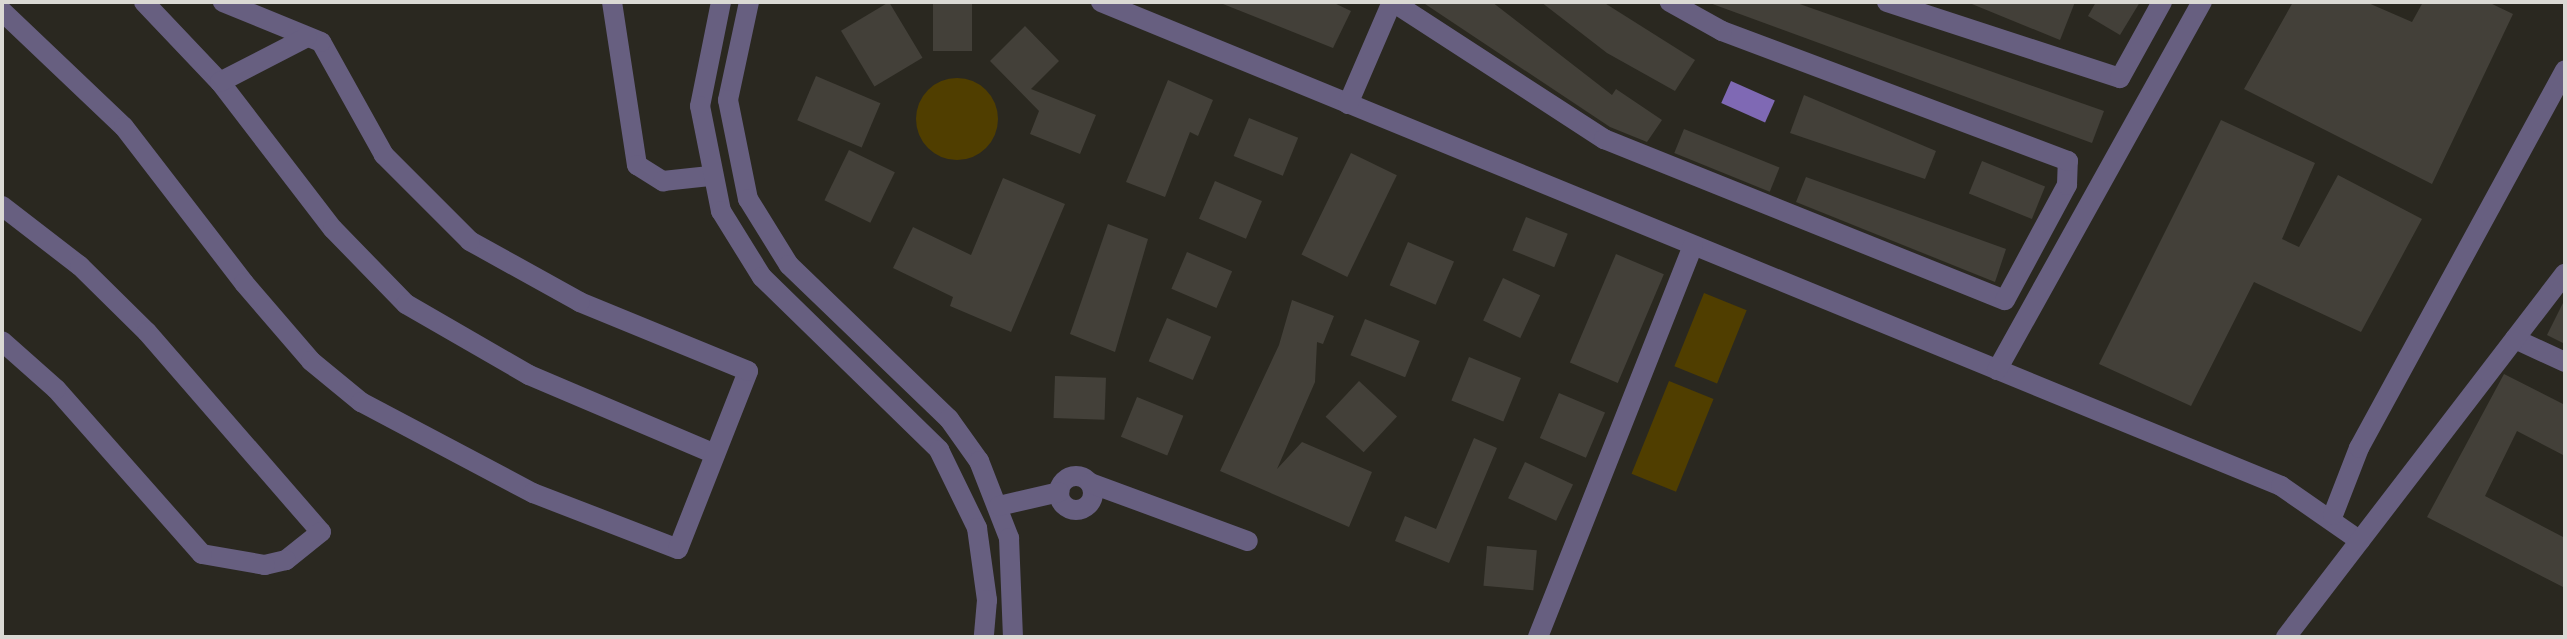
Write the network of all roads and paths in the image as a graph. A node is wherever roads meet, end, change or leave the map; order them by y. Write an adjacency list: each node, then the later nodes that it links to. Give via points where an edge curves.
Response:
1 (144, 2): 15 (street)
2 (223, 2): 13 (street)
3 (612, 2): 17 (street, via 637,165 663,181)
4 (721, 2): 17 (street, via 702,82)
5 (749, 2): 26 (street, via 731,66 730,124 736,165 764,232 949,419)
6 (1101, 2): 16 (street)
7 (1392, 2): 8 (street, via 1604,139 2005,300 2067,185 2068,161 1722,31); 16 (street)
8 (1670, 2)
9 (1887, 2): 10 (street, via 2120,78)
10 (2162, 2)
11 (2202, 2): 24 (street)
12 (2, 11): 25 (street, via 124,127 253,294 311,361 361,402 533,493 678,549)
13 (307, 37): 15 (street); 25 (street, via 321,42 384,155 470,241 580,302 748,371)
14 (2565, 70): 27 (street, via 2359,448)
15 (220, 82): 25 (street, via 333,229 406,304 529,375)
16 (1348, 104): 19 (street)
17 (710, 176): 30 (street, via 747,259 911,418 955,477 985,562)
18 (2, 206): 22 (street, via 80,266 147,332 321,532 286,560 265,565 202,554 56,389)
19 (1693, 246): 24 (street); 32 (street)
20 (2563, 281): 21 (street)
21 (2515, 339): 23 (street); 29 (street)
22 (2, 341)
23 (2565, 362)
24 (1997, 370): 27 (street, via 2281,486)
25 (715, 454)
26 (999, 506): 28 (street, via 1059,492 1067,507 1084,508 1093,494 1090,483); 31 (street, via 1012,566)
27 (2333, 515): 29 (street)
28 (1248, 541)
29 (2360, 541): 33 (street)
30 (984, 637)
31 (1013, 637)
32 (1538, 637)
33 (2286, 637)

